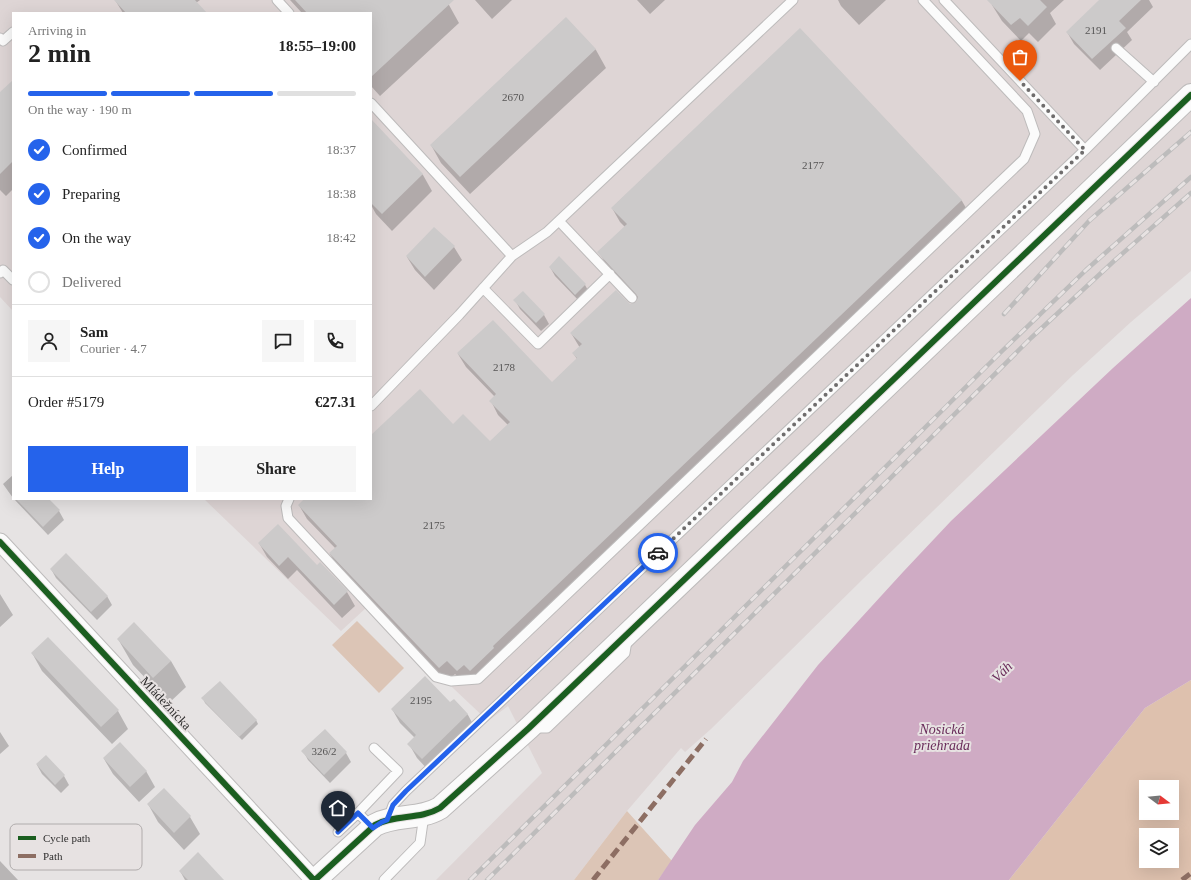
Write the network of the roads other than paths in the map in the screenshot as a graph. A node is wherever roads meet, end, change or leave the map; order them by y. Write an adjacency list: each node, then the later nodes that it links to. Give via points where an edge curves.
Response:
1 (277, 0): 5 (lane)
2 (793, 0): 14 (lane)
3 (923, 0): 22 (lane, via 1027,111 1035,134 1024,159 478,679 451,681 436,677 288,518 286,506)
4 (944, 0): 13 (lane)
5 (288, 12)
6 (12, 33): 7 (lane, via 3,41)
7 (0, 38)
8 (1191, 44): 10 (lane)
9 (1116, 48): 10 (lane)
10 (1154, 82): 13 (lane)
11 (1191, 95): 25 (street, via 529,728 440,808)
12 (372, 103): 15 (lane)
13 (1085, 150): 26 (lane, via 393,805)
14 (559, 221): 15 (lane); 17 (lane)
15 (512, 256): 19 (lane)
16 (0, 273): 18 (lane, via 3,270)
17 (610, 274): 19 (lane, via 538,344); 20 (lane)
18 (12, 279)
19 (483, 288): 21 (lane)
20 (632, 298)
21 (372, 405)
22 (289, 500)
23 (0, 542): 28 (street, Mládežnícka)
24 (374, 748): 26 (lane, via 398,771)
25 (424, 815): 26 (street); 29 (lane, via 420,843)
26 (373, 820): 27 (lane); 28 (street)
27 (338, 832)
28 (315, 880)
29 (384, 880)

